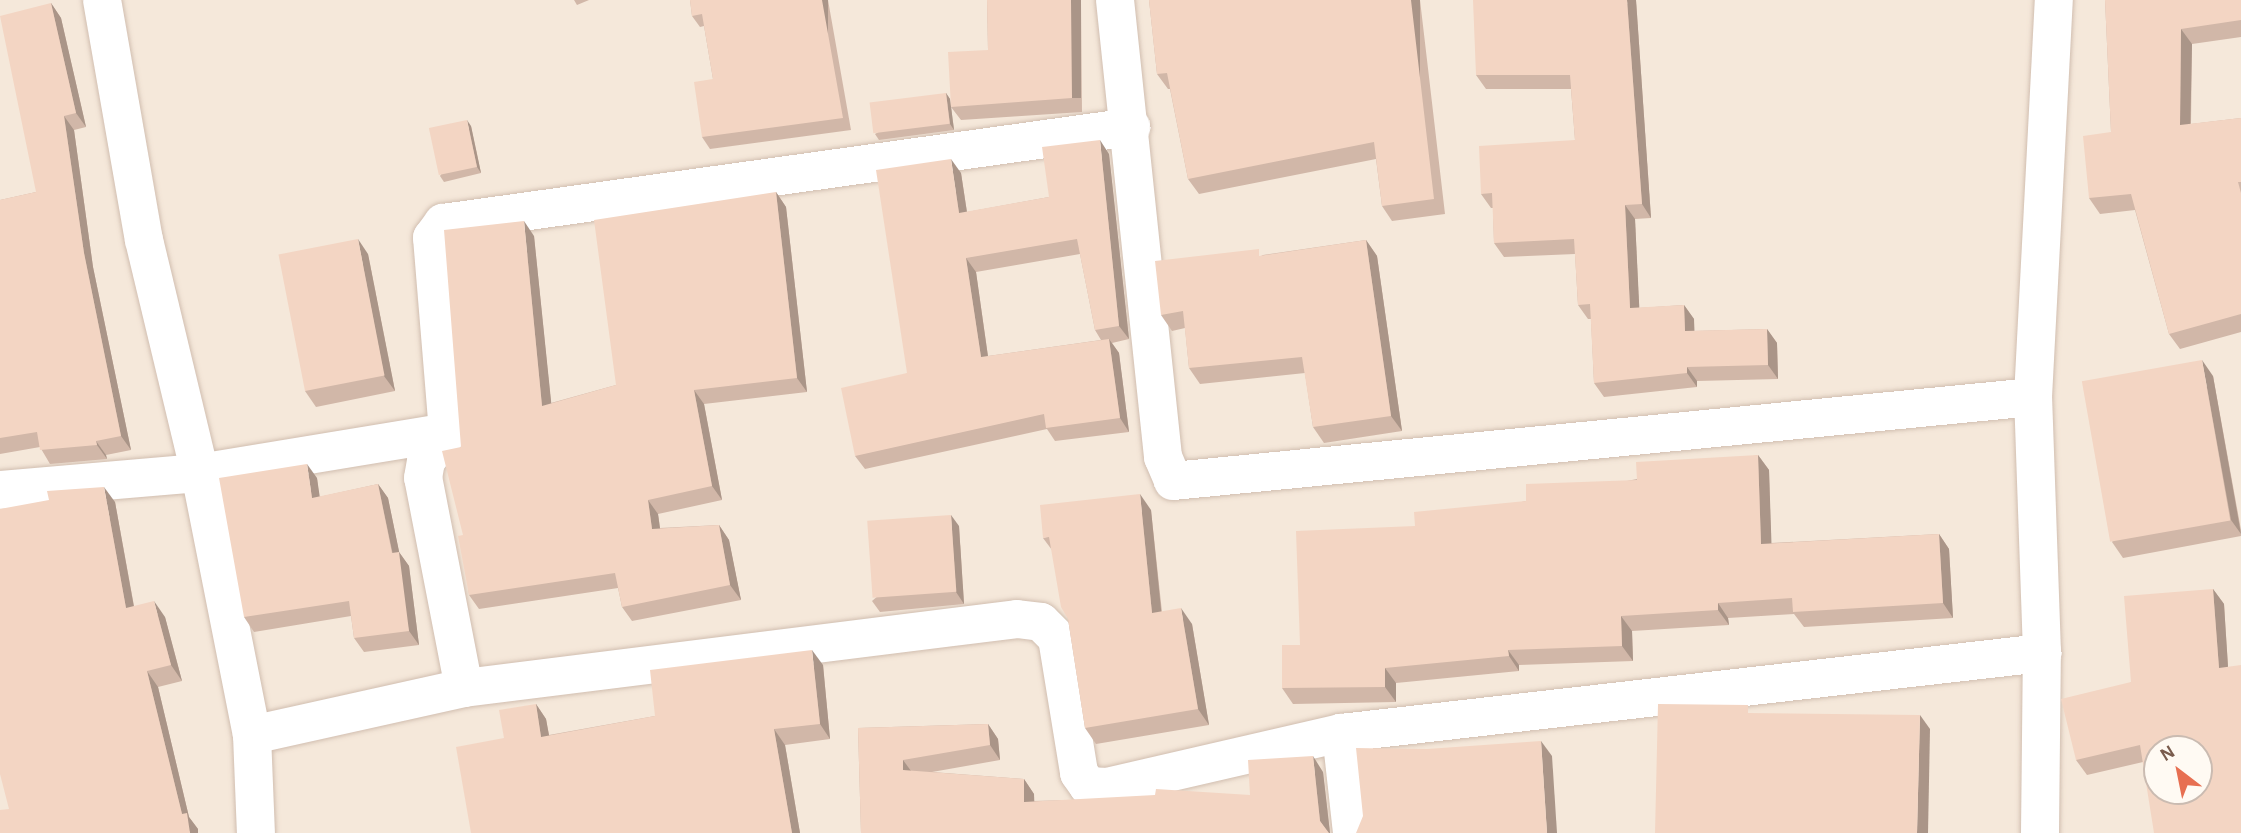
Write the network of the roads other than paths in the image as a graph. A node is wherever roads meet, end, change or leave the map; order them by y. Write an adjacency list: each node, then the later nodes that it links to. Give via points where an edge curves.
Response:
1 (102, 0): 7 (street, via 144,240)
2 (1115, 0): 4 (street)
3 (2054, 0): 5 (street)
4 (1131, 127): 5 (street, via 1163,457 1173,481); 6 (street, via 443,223 432,238)
5 (2033, 397): 9 (street)
6 (448, 432): 7 (street); 10 (street, via 426,461 423,478)
7 (200, 473): 8 (street); 12 (street)
8 (0, 490)
9 (2042, 653): 11 (street); 15 (street)
10 (464, 688): 11 (street, via 1017,619 1041,622 1057,638 1079,773 1088,786 1107,787); 12 (street)
11 (1341, 733): 14 (street)
12 (252, 735): 13 (street)
13 (256, 833)
14 (1352, 833)
15 (2040, 833)

